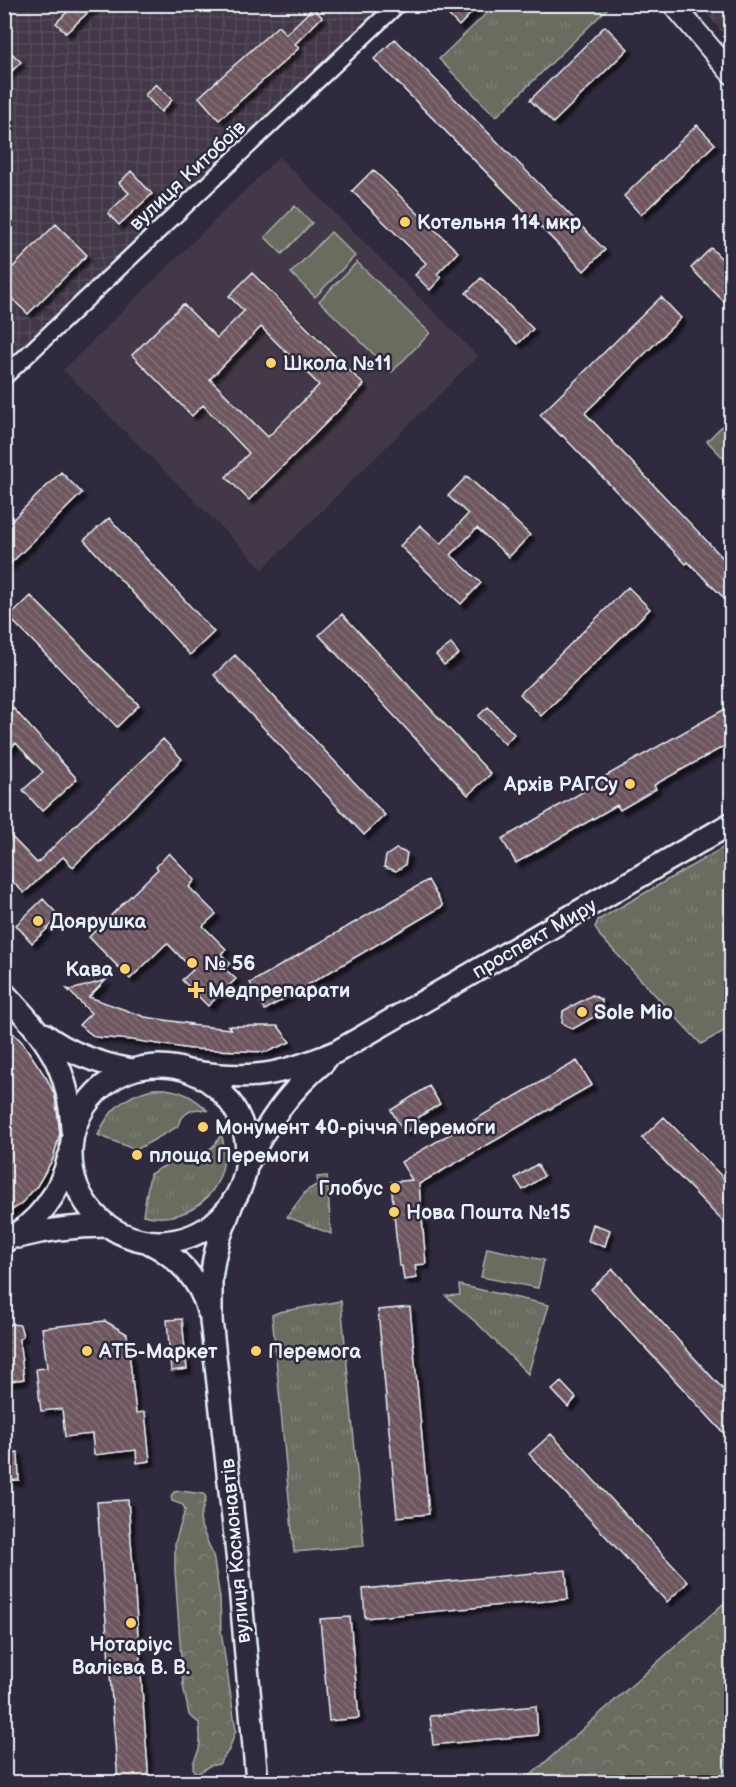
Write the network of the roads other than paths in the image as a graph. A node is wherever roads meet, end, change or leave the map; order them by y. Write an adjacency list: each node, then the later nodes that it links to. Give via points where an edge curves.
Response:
1 (398, 4): 4 (street, вулиця Китобоїв)
2 (674, 4): 3 (street)
3 (732, 74)
4 (4, 377)
5 (732, 823): 8 (main road, проспект Миру)
6 (4, 993): 7 (main road)
7 (39, 1031): 9 (main road, via 88,1059); 11 (main road, via 52,1051 68,1092)
8 (336, 1052): 10 (main road, проспект Миру, via 262,1076); 12 (main road, проспект Миру, via 296,1086 276,1112)
9 (132, 1070): 10 (main road, via 160,1066); 11 (main road, via 113,1078 84,1107)
10 (189, 1071): 12 (main road, via 220,1090 235,1110 244,1133)
11 (72, 1144): 14 (main road, via 73,1173 80,1193); 15 (main road, via 56,1194 43,1212)
12 (245, 1169): 13 (main road)
13 (233, 1201): 16 (main road, via 217,1220 195,1234 171,1241); 17 (main road, вулиця Космонавтів, via 214,1259)
14 (107, 1226): 15 (main road, via 63,1227); 16 (main road)
15 (7, 1241)
16 (145, 1241): 17 (main road, вулиця Космонавтів, via 172,1256 188,1272 201,1292)
17 (211, 1320): 18 (main road, вулиця Космонавтів)
18 (257, 1782)

